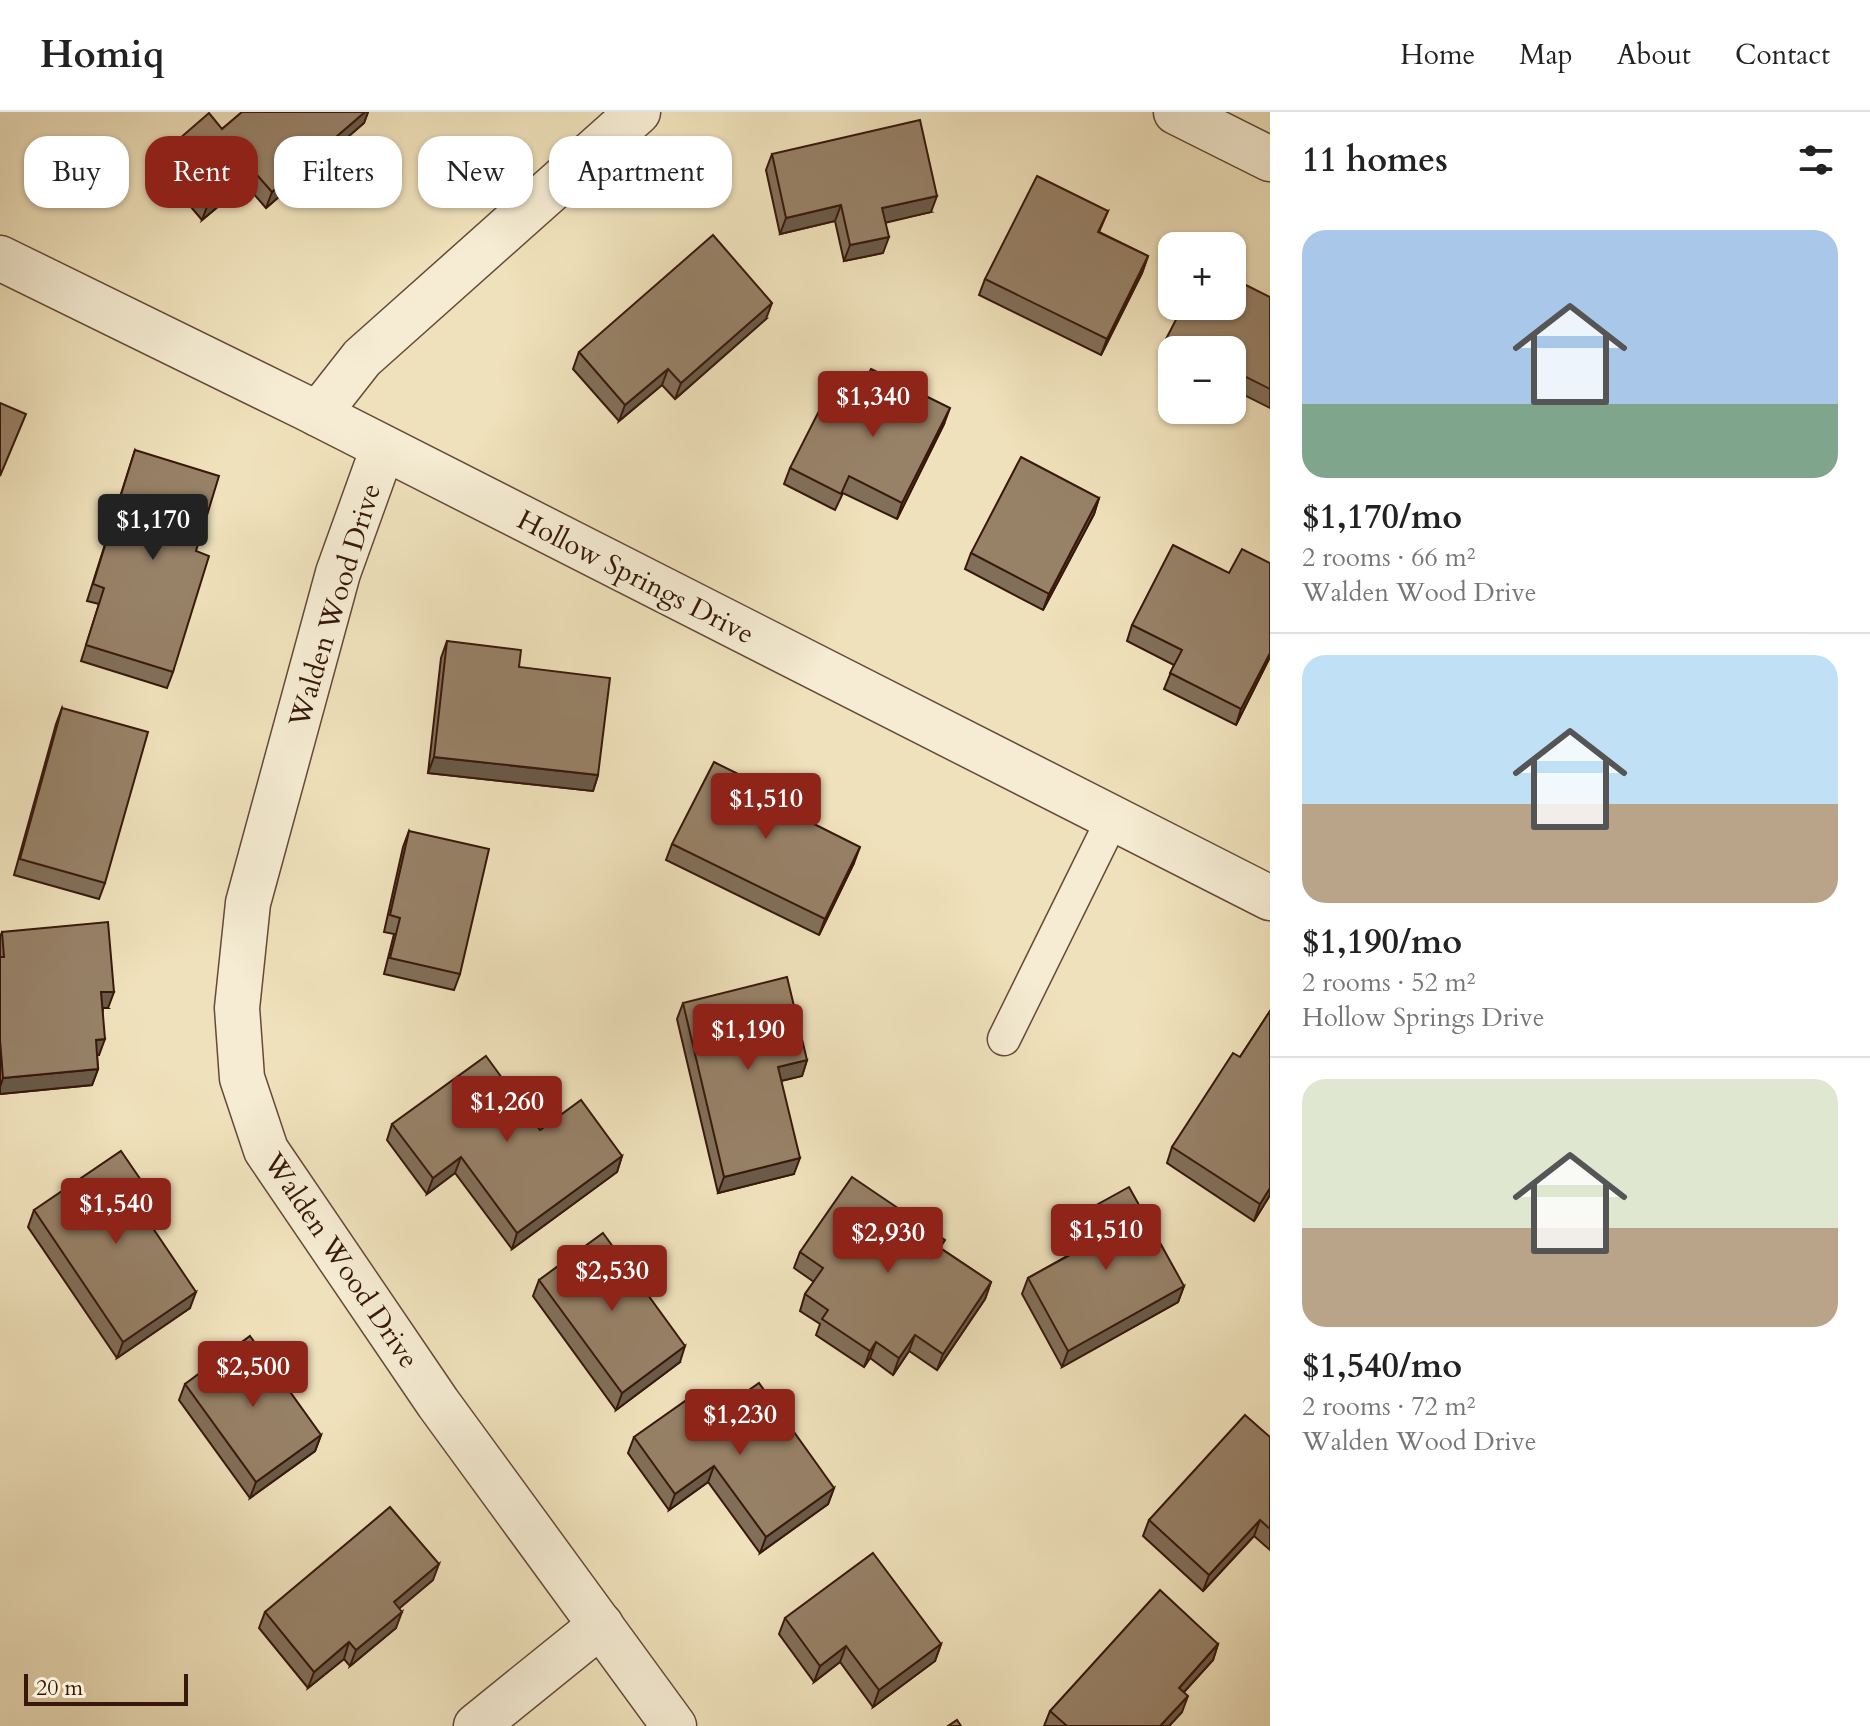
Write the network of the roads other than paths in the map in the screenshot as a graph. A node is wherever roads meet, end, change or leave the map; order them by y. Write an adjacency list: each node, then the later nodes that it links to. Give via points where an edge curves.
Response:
1 (638, 112): 5 (street, via 362,358)
2 (1176, 112): 3 (street)
3 (1270, 159)
4 (0, 258): 5 (street, Hollow Springs Drive)
5 (318, 414): 6 (street, Hollow Springs Drive)
6 (383, 448): 7 (street, Hollow Springs Drive); 10 (street, Walden Wood Drive, via 338,573 248,903 237,1008 242,1078 266,1150 438,1403)
7 (1113, 818): 8 (street, Hollow Springs Drive); 9 (lane)
8 (1270, 898)
9 (1004, 1039)
10 (601, 1625): 11 (street); 12 (street, Walden Wood Drive)
11 (476, 1726)
12 (674, 1726)

